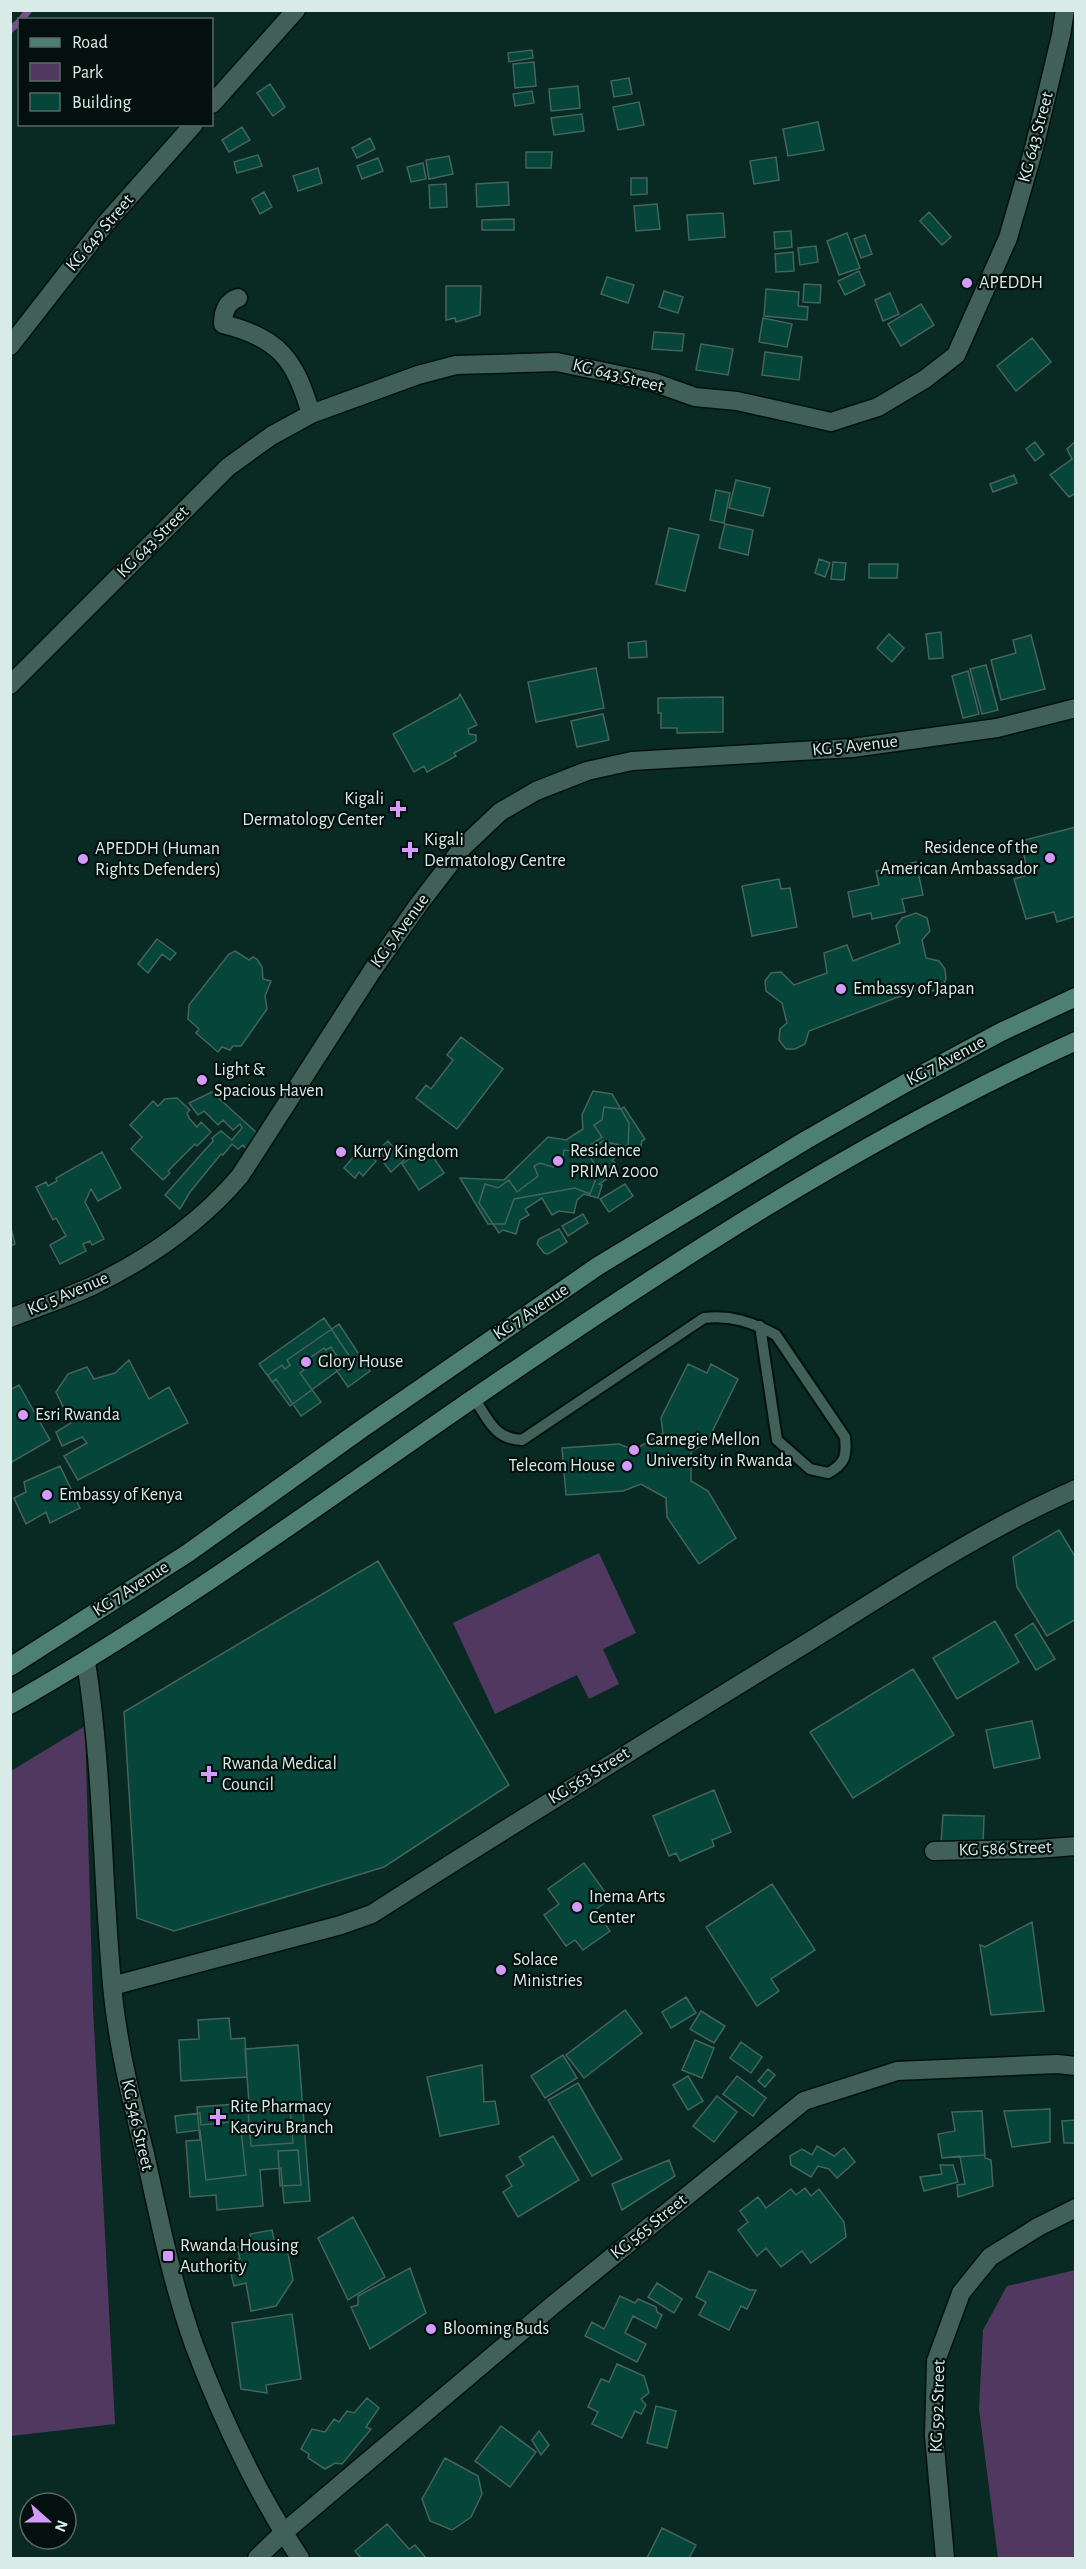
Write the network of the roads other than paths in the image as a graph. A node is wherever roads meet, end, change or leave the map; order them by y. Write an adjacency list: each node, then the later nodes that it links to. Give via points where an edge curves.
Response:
1 (296, 10): 3 (street)
2 (1065, 10): 7 (street, KG 643 Street, via 1034,148 1008,238 956,355 878,407 831,422 737,401 695,397 652,382 557,362 456,365)
3 (213, 103)
4 (192, 126): 6 (street, KG 649 Street, via 106,223)
5 (238, 298): 7 (street, via 223,313 223,324 250,331 279,349 298,376)
6 (10, 346)
7 (311, 414): 8 (street, KG 643 Street, via 271,436 228,468)
8 (10, 685)
9 (1076, 708): 12 (street, KG 5 Avenue, via 997,728 852,748 632,761 588,771 536,790 501,812 450,863 372,971 240,1176 223,1196 172,1239 130,1265 92,1286)
10 (1076, 998): 17 (main road, KG 7 Avenue, via 1001,1032 904,1084 598,1266 188,1553)
11 (1076, 1041): 14 (main road, KG 7 Avenue, via 927,1113 821,1172 611,1305)
12 (10, 1318)
13 (760, 1326): 13 (lane, via 776,1335 845,1437 847,1456 840,1467 828,1473 810,1469 777,1440); 14 (lane, via 721,1316 704,1318 522,1440 498,1434)
14 (474, 1398): 16 (main road, KG 7 Avenue)
15 (1076, 1490): 21 (street, KG 563 Street, via 962,1548 628,1751 372,1914)
16 (86, 1662): 18 (main road, KG 7 Avenue); 21 (street, KG 546 Street, via 93,1709)
17 (10, 1667)
18 (10, 1705)
19 (1076, 1846): 20 (street, KG 586 Street)
20 (934, 1851)
21 (112, 1986): 24 (street, KG 546 Street, via 120,2051 172,2271 191,2334 234,2439)
22 (1076, 2066): 24 (street, KG 565 Street, via 897,2071 804,2102 553,2305)
23 (1076, 2208): 27 (street, KG 592 Street, via 990,2258 961,2293 940,2349 936,2361 934,2436)
24 (283, 2533): 25 (street, KG 565 Street); 26 (street, KG 546 Street)
25 (257, 2559)
26 (300, 2559)
27 (945, 2559)

